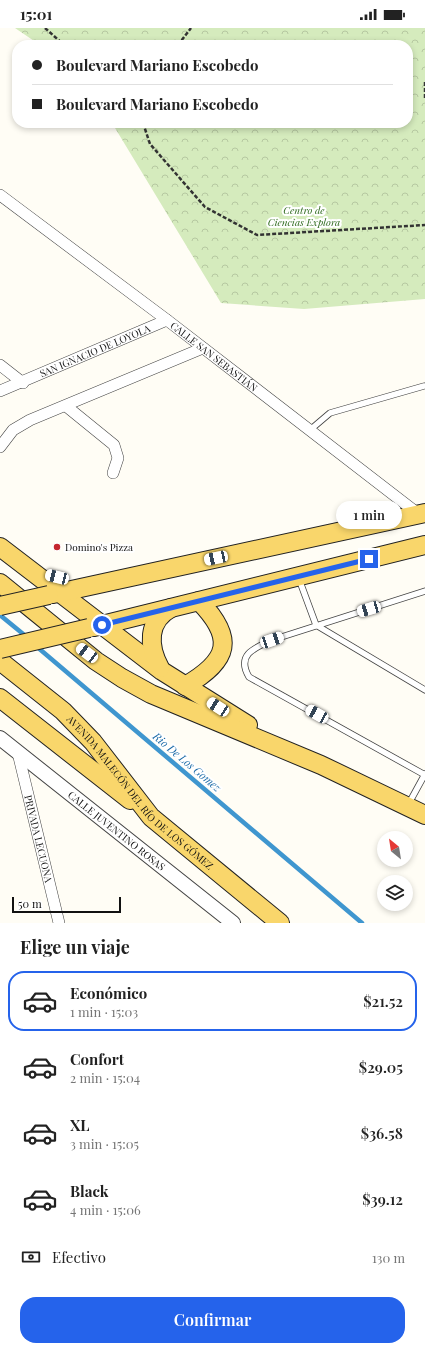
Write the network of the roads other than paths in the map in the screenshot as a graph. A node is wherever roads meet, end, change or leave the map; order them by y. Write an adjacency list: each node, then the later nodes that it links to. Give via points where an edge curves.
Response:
1 (0, 195): 2 (street, CALLE SAN SEBASTIÁN)
2 (167, 320): 3 (street, CALLE SAN SEBASTIÁN); 5 (street, SAN IGNACIO DE LOYOLA)
3 (203, 348): 8 (street); 9 (street, CALLE SAN SEBASTIÁN)
4 (0, 366): 5 (street)
5 (22, 382): 7 (street, SAN IGNACIO DE LOYOLA)
6 (424, 386): 9 (lane, via 330,413)
7 (0, 390)
8 (66, 406): 10 (street, via 21,424); 11 (street, via 114,445 118,458)
9 (310, 431): 12 (street, CALLE SAN SEBASTIÁN)
10 (0, 447)
11 (112, 473)
12 (423, 516): 17 (main road)
13 (425, 545): 16 (main road)
14 (0, 547): 15 (main road)
15 (32, 570): 17 (main road, via 69,579); 20 (main road)
16 (298, 576): 21 (main road); 24 (lane)
17 (108, 581): 20 (main road)
18 (0, 584): 34 (main road, via 68,639 122,678 151,694)
19 (425, 591): 24 (lane)
20 (54, 593): 22 (main road, bridge); 25 (main road)
21 (199, 601): 23 (main road); 29 (main road, via 218,624 223,644 217,660 210,668)
22 (0, 606)
23 (175, 606): 25 (main road); 28 (main road, via 161,615 151,634 152,649)
24 (316, 625): 30 (lane); 35 (lane, via 272,640 248,653 244,669 249,677)
25 (96, 626): 26 (main road, bridge); 28 (main road)
26 (0, 649)
27 (0, 661): 38 (main road, AVENIDA MALECÓN DEL RÍO DE LOS GÓMEZ, via 63,711 93,742)
28 (162, 671): 29 (main road)
29 (185, 686): 34 (main road, via 229,714)
30 (425, 690)
31 (0, 698): 38 (main road)
32 (0, 738): 33 (street, CALLE JUVENTINO ROSAS)
33 (18, 753): 39 (street, PRIVADA LECUONA); 40 (street, CALLE JUVENTINO ROSAS)
34 (321, 765): 36 (main road)
35 (425, 774): 36 (lane)
36 (407, 806): 37 (main road)
37 (425, 815)
38 (151, 817): 41 (main road, AVENIDA MALECÓN DEL RÍO DE LOS GÓMEZ)
39 (59, 923)
40 (233, 923)
41 (280, 923)

